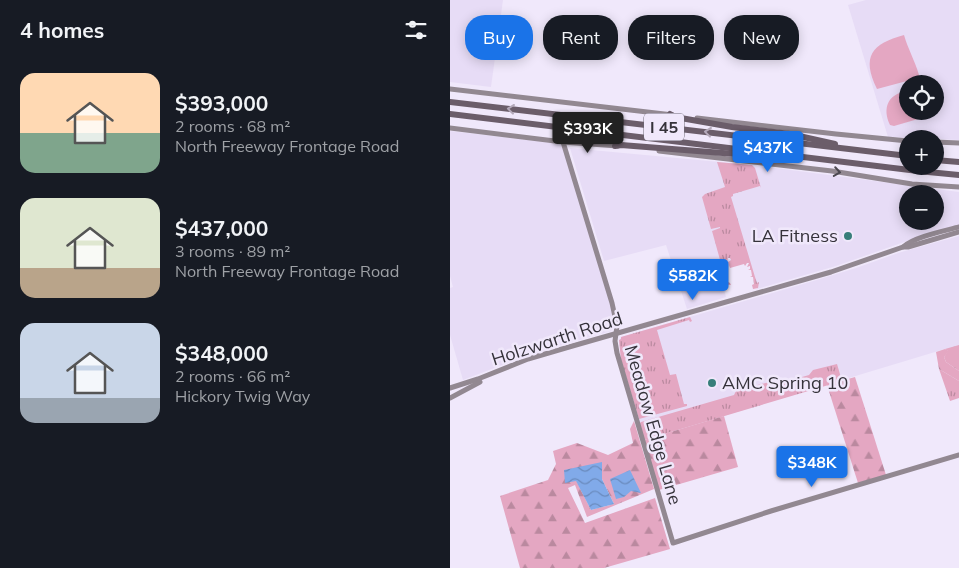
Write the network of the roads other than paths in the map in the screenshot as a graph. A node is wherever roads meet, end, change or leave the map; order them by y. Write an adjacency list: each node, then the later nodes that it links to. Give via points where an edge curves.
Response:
1 (450, 89): 4 (main road)
2 (450, 102): 11 (highway, I 45, one-way to 2)
3 (450, 114): 14 (highway, I 45)
4 (670, 114): 6 (main road); 11 (highway)
5 (450, 128): 7 (main road)
6 (899, 140)
7 (563, 142): 10 (main road); 21 (main road, Meadow Edge Lane, via 612,303)
8 (944, 142): 9 (main road)
9 (959, 143)
10 (615, 146): 14 (highway, via 839,165); 17 (main road, one-way to 17)
11 (878, 152): 12 (highway, I 45)
12 (899, 155)
13 (944, 161): 15 (highway)
14 (845, 162): 16 (highway, I 45)
15 (959, 162)
16 (959, 175)
17 (959, 188)
18 (959, 226): 20 (main road, Holzwarth Road)
19 (959, 232): 20 (main road, Holzwarth Road)
20 (902, 247): 21 (main road, Holzwarth Road, via 831,272)
21 (616, 334): 22 (main road, Holzwarth Road, via 528,359); 25 (main road, Meadow Edge Lane, via 617,352 673,543 771,510)
22 (491, 374): 23 (main road, Holzwarth Road); 24 (main road)
23 (450, 388)
24 (450, 398)
25 (959, 456)

